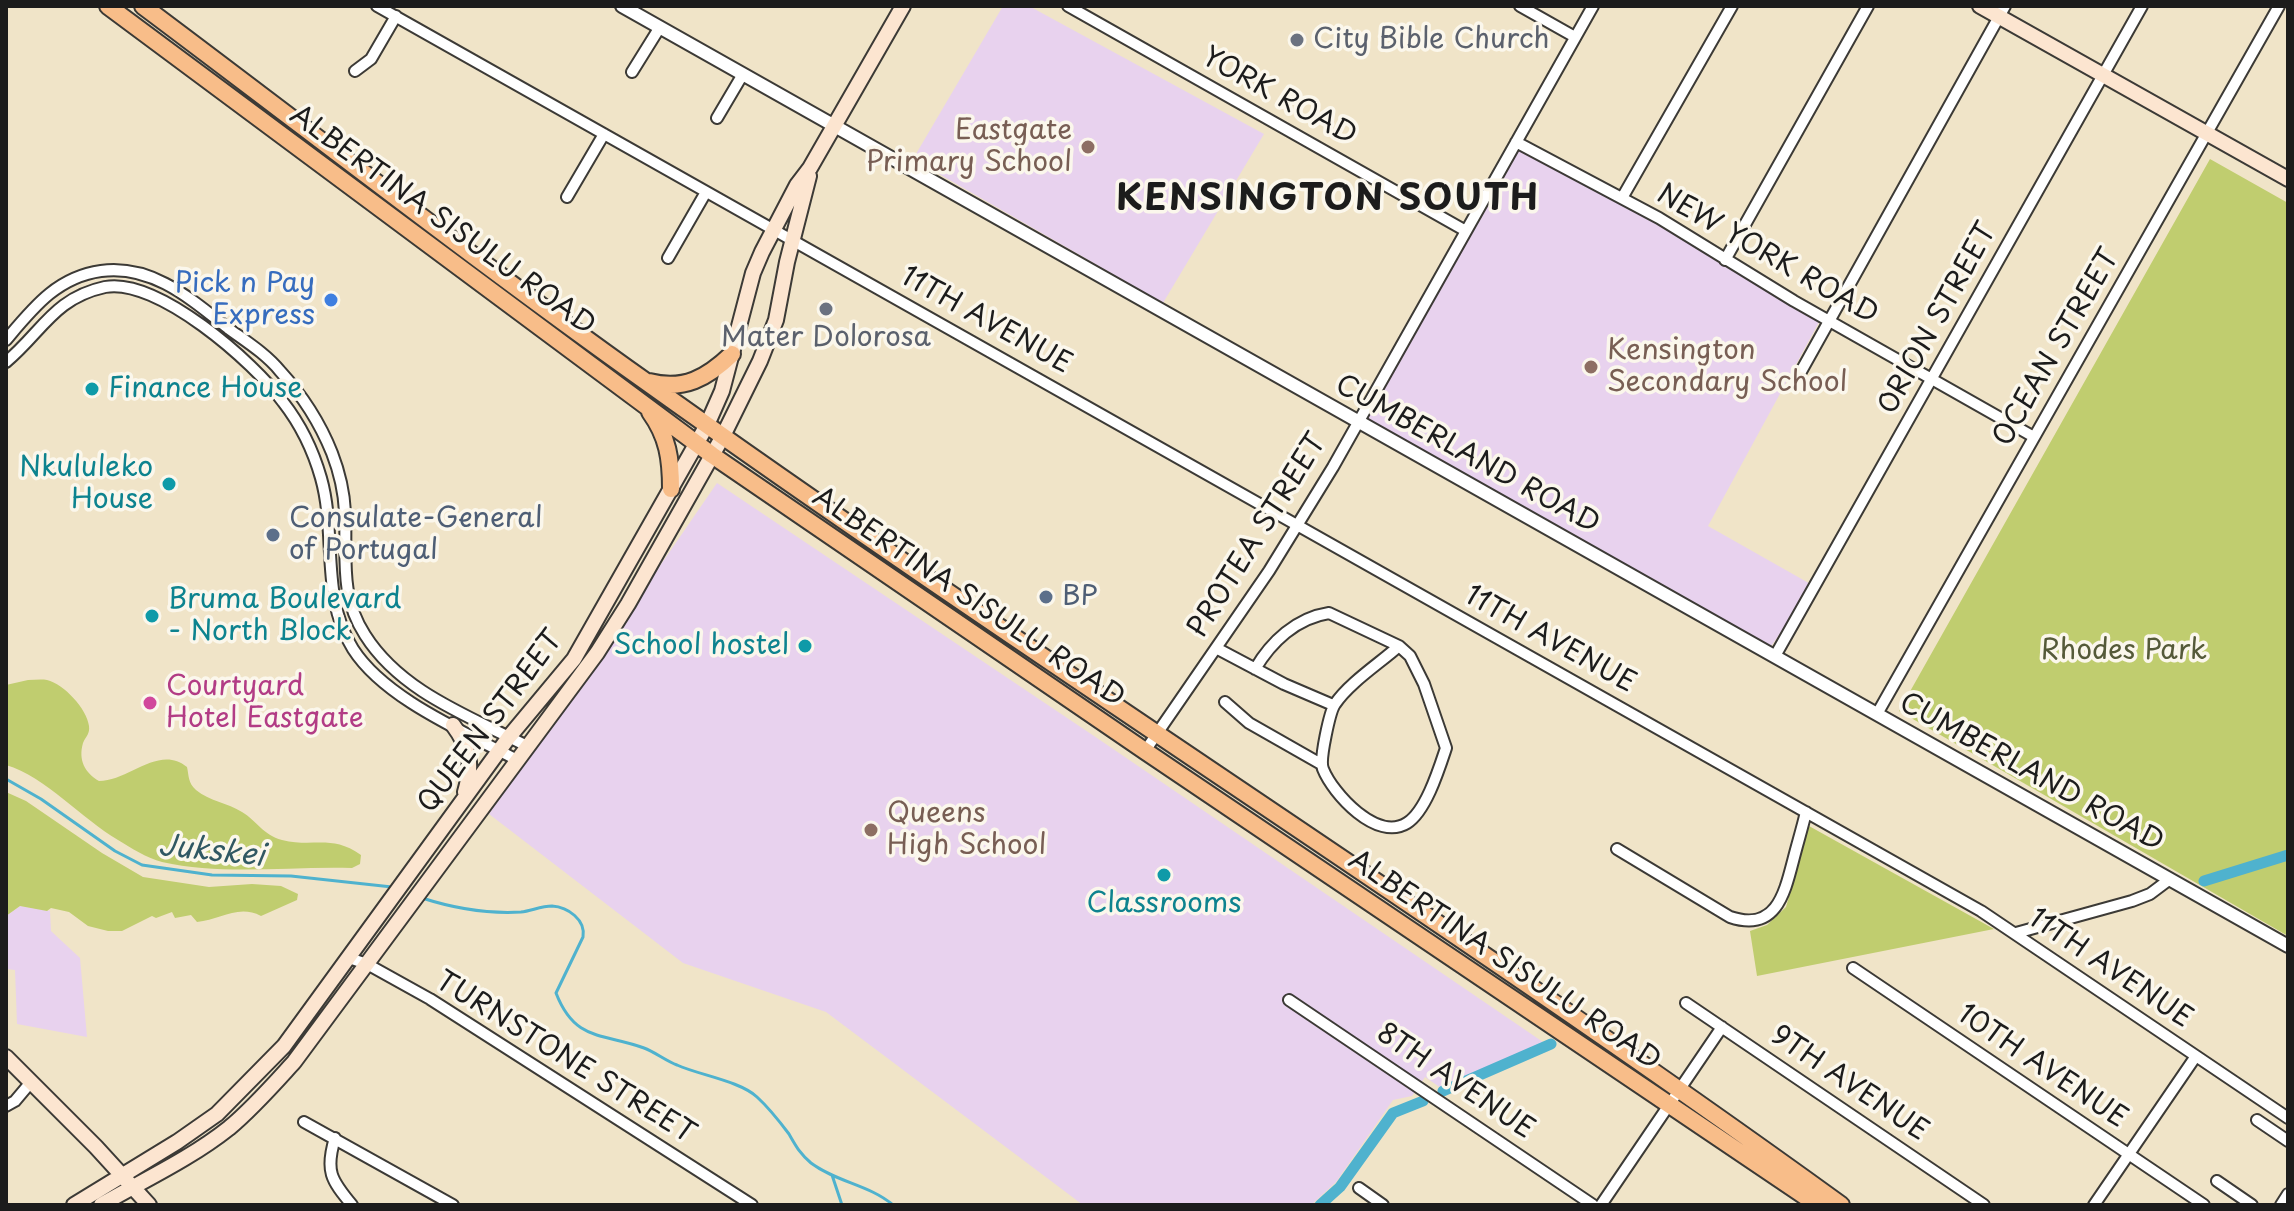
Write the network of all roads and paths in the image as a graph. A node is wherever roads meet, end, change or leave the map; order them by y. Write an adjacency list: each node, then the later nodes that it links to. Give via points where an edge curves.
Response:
1 (108, 6): 46 (main road, ALBERTINA SISULU ROAD)
2 (143, 6): 45 (main road, ALBERTINA SISULU ROAD)
3 (377, 6): 15 (street, 11TH AVENUE)
4 (622, 6): 16 (street, CUMBERLAND ROAD)
5 (903, 6): 23 (main road, QUEEN STREET)
6 (1068, 6): 33 (street, YORK ROAD)
7 (1520, 6): 17 (street)
8 (1593, 6): 17 (street, PROTEA STREET)
9 (1732, 6): 31 (street)
10 (1868, 6): 36 (street)
11 (1980, 6): 14 (main road)
12 (2142, 6): 21 (street, ORION STREET)
13 (2279, 6): 24 (street, OCEAN STREET)
14 (2002, 11): 21 (main road); 37 (street)
15 (396, 16): 18 (street, via 371,59); 25 (street, 11TH AVENUE)
16 (660, 27): 19 (street); 20 (street, CUMBERLAND ROAD)
17 (1575, 37): 26 (street, PROTEA STREET)
18 (355, 71)
19 (632, 72)
20 (743, 74): 22 (street); 23 (street, CUMBERLAND ROAD)
21 (2103, 75): 24 (main road); 44 (street, ORION STREET)
22 (717, 118)
23 (834, 125): 27 (main road, QUEEN STREET); 47 (street, CUMBERLAND ROAD)
24 (2207, 133): 28 (main road); 50 (street, OCEAN STREET)
25 (604, 134): 29 (street, 11TH AVENUE); 30 (street)
26 (1516, 142): 31 (street, NEW YORK ROAD); 33 (street, PROTEA STREET)
27 (810, 168): 32 (main road, QUEEN STREET); 34 (main road, QUEEN STREET)
28 (2288, 179)
29 (706, 192): 32 (street, 11TH AVENUE); 35 (street)
30 (567, 197)
31 (1622, 198): 36 (street, NEW YORK ROAD)
32 (773, 229): 34 (street, 11TH AVENUE); 41 (main road, QUEEN STREET, via 753,273)
33 (1466, 231): 47 (street, PROTEA STREET)
34 (792, 239): 49 (main road, QUEEN STREET, via 771,337); 54 (street, 11TH AVENUE)
35 (668, 258)
36 (1725, 260): 37 (street, NEW YORK ROAD)
37 (1828, 320): 43 (street); 44 (street, NEW YORK ROAD)
38 (234, 332): 39 (street, via 164,282 113,270 58,286); 40 (street); 64 (street, via 281,371 328,445 345,510 347,594 365,635 409,682)
39 (6, 340)
40 (225, 345): 42 (street, via 161,299 135,288 108,287 65,303); 62 (street, via 275,391 309,443 329,516 337,615 352,647 390,688)
41 (732, 354): 45 (main road, via 707,376 688,384); 48 (main road, QUEEN STREET)
42 (6, 362)
43 (1799, 375)
44 (1932, 378): 50 (street, NEW YORK ROAD); 57 (street, ORION STREET)
45 (644, 380): 48 (main road, ALBERTINA SISULU ROAD)
46 (642, 400): 51 (main road, ALBERTINA SISULU ROAD); 53 (main road, via 666,438)
47 (1357, 422): 54 (street, PROTEA STREET); 57 (street, CUMBERLAND ROAD)
48 (707, 425): 49 (main road, ALBERTINA SISULU ROAD); 51 (main road, QUEEN STREET)
49 (723, 436): 52 (main road, QUEEN STREET); 63 (main road, ALBERTINA SISULU ROAD)
50 (2034, 437): 61 (street, OCEAN STREET)
51 (698, 444): 52 (main road, ALBERTINA SISULU ROAD); 53 (main road, QUEEN STREET)
52 (712, 455): 65 (main road, QUEEN STREET, via 616,624); 67 (main road, ALBERTINA SISULU ROAD)
53 (671, 489): 64 (main road, QUEEN STREET, via 580,651)
54 (1297, 525): 56 (street, PROTEA STREET); 71 (street, 11TH AVENUE)
55 (1399, 646): 58 (street, via 1324,613 1276,638); 60 (street); 69 (street, via 1424,684 1446,748 1420,811 1396,828 1375,821 1343,802)
56 (1216, 648): 58 (street); 63 (street, PROTEA STREET)
57 (1775, 656): 61 (street, CUMBERLAND ROAD)
58 (1255, 669): 60 (street)
59 (1225, 702): 69 (street, via 1249,723)
60 (1333, 705): 69 (street)
61 (1877, 714): 73 (street, CUMBERLAND ROAD)
62 (453, 725): 66 (street); 70 (main road, via 469,756)
63 (1157, 733): 67 (street, PROTEA STREET); 85 (main road, ALBERTINA SISULU ROAD)
64 (509, 737): 65 (street); 66 (main road, QUEEN STREET)
65 (527, 746): 68 (main road, QUEEN STREET)
66 (499, 751): 68 (street); 70 (main road, QUEEN STREET)
67 (1145, 751): 86 (main road, ALBERTINA SISULU ROAD)
68 (517, 760): 77 (main road, QUEEN STREET)
69 (1321, 764)
70 (463, 801): 76 (main road, QUEEN STREET)
71 (1806, 812): 72 (street, via 1782,898 1773,911 1751,921 1730,917); 74 (street, 11TH AVENUE)
72 (1617, 849)
73 (2170, 879): 74 (street, via 2132,901); 75 (street, CUMBERLAND ROAD)
74 (2016, 933): 82 (street, 11TH AVENUE)
75 (2288, 946)
76 (349, 958): 77 (street, TURNSTONE STREET); 95 (main road, QUEEN STREET, via 284,1046 240,1093)
77 (367, 964): 98 (main road, QUEEN STREET, via 263,1097 208,1143); 106 (street, TURNSTONE STREET)
78 (1853, 968): 94 (street, 10TH AVENUE)
79 (1289, 1000): 108 (street, 8TH AVENUE)
80 (1686, 1003): 81 (street, 9TH AVENUE)
81 (1722, 1027): 85 (street); 112 (street, 9TH AVENUE)
82 (2196, 1056): 88 (street, 11TH AVENUE); 94 (street)
83 (6, 1057): 84 (main road)
84 (31, 1082): 87 (street); 93 (main road)
85 (1679, 1088): 86 (street); 111 (main road, ALBERTINA SISULU ROAD)
86 (1669, 1102): 109 (street); 110 (main road, ALBERTINA SISULU ROAD)
87 (6, 1106)
88 (2288, 1118)
89 (2257, 1120): 92 (street)
90 (304, 1122): 91 (street)
91 (335, 1138): 104 (street, via 331,1175); 105 (street)
92 (2288, 1141)
93 (96, 1147): 95 (main road, via 127,1159); 96 (main road)
94 (2128, 1154): 113 (street); 114 (street, 10TH AVENUE)
95 (151, 1156): 96 (main road, QUEEN STREET)
96 (122, 1175): 98 (main road); 101 (main road, QUEEN STREET)
97 (2217, 1181): 115 (street)
98 (133, 1187): 102 (main road, QUEEN STREET); 103 (main road)
99 (1359, 1188): 107 (street)
100 (2288, 1194): 116 (street)
101 (74, 1205)
102 (101, 1205)
103 (149, 1205)
104 (352, 1205)
105 (453, 1205)
106 (752, 1205)
107 (1383, 1205)
108 (1593, 1205)
109 (1601, 1205)
110 (1818, 1205)
111 (1841, 1205)
112 (1984, 1205)
113 (2094, 1205)
114 (2204, 1205)
115 (2252, 1205)
116 (2281, 1205)

